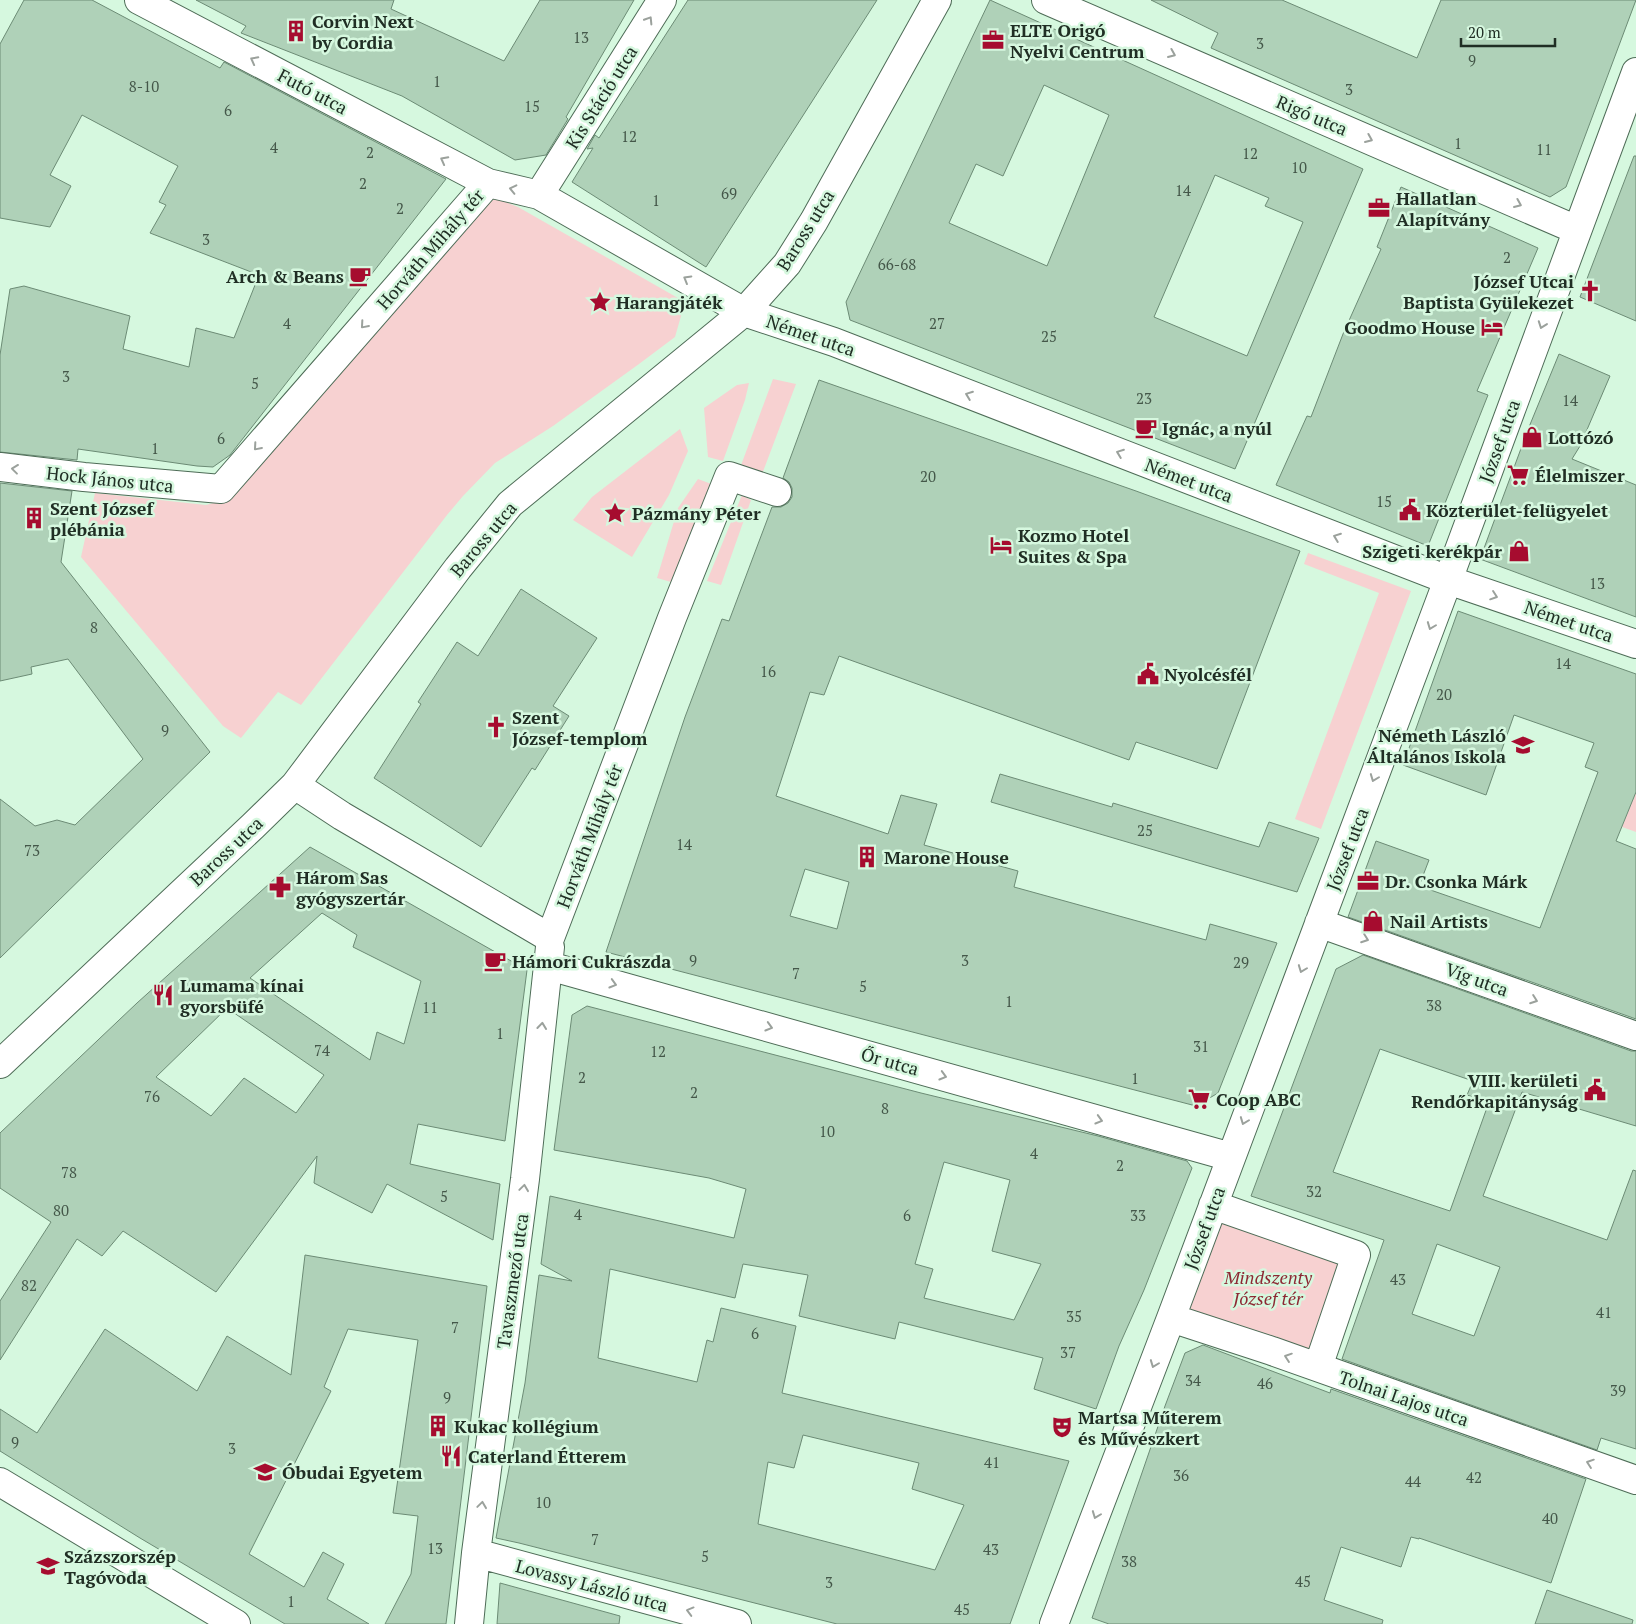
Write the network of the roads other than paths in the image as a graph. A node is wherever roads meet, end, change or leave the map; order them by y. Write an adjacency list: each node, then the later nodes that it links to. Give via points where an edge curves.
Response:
1 (139, 0): 7 (street, Futó utca, one-way to 1)
2 (662, 0): 8 (street, Kis Stáció utca, one-way to 2)
3 (937, 0): 10 (street, Baross utca, via 814,221 787,264)
4 (1046, 0): 9 (street, Rigó utca, one-way to 9)
5 (1636, 72): 6 (street, József utca)
6 (1631, 100): 9 (street, József utca)
7 (488, 183): 8 (street, Horváth Mihály tér, one-way to 7); 12 (street, Horváth Mihály tér, one-way to 12)
8 (539, 195): 10 (street, Horváth Mihály tér, one-way to 8)
9 (1578, 230): 14 (street, József utca, one-way to 14)
10 (744, 312): 14 (street, Német utca, one-way to 10, via 834,342); 16 (street, Baross utca, via 510,504)
11 (0, 467): 12 (street, Hock János utca, one-way to 11)
12 (221, 489)
13 (778, 492): 18 (street, Horváth Mihály tér, via 729,476)
14 (1448, 580): 15 (street, Német utca, one-way to 15); 17 (street, József utca, one-way to 17)
15 (1636, 644)
16 (295, 785): 18 (street); 21 (street, Baross utca)
17 (1319, 923): 20 (street, Víg utca, one-way to 20); 22 (street, József utca, one-way to 22)
18 (550, 938): 19 (street, Tavaszmező utca)
19 (549, 966): 22 (street, Őr utca, one-way to 22); 28 (street, Tavaszmező utca, one-way to 19)
20 (1636, 1036)
21 (0, 1064)
22 (1231, 1157): 23 (street, József utca)
23 (1213, 1205): 24 (street, József utca); 25 (street, via 1356,1256)
24 (1171, 1318): 25 (street, Tolnai Lajos utca, one-way to 24); 32 (street, József utca, one-way to 32)
25 (1318, 1367): 26 (street, Tolnai Lajos utca, one-way to 25)
26 (1636, 1480)
27 (0, 1482): 29 (street)
28 (476, 1553): 30 (street, Tavaszmező utca); 31 (street, Lovassy László utca, one-way to 28)
29 (236, 1624)
30 (469, 1624)
31 (737, 1624)
32 (1054, 1624)

